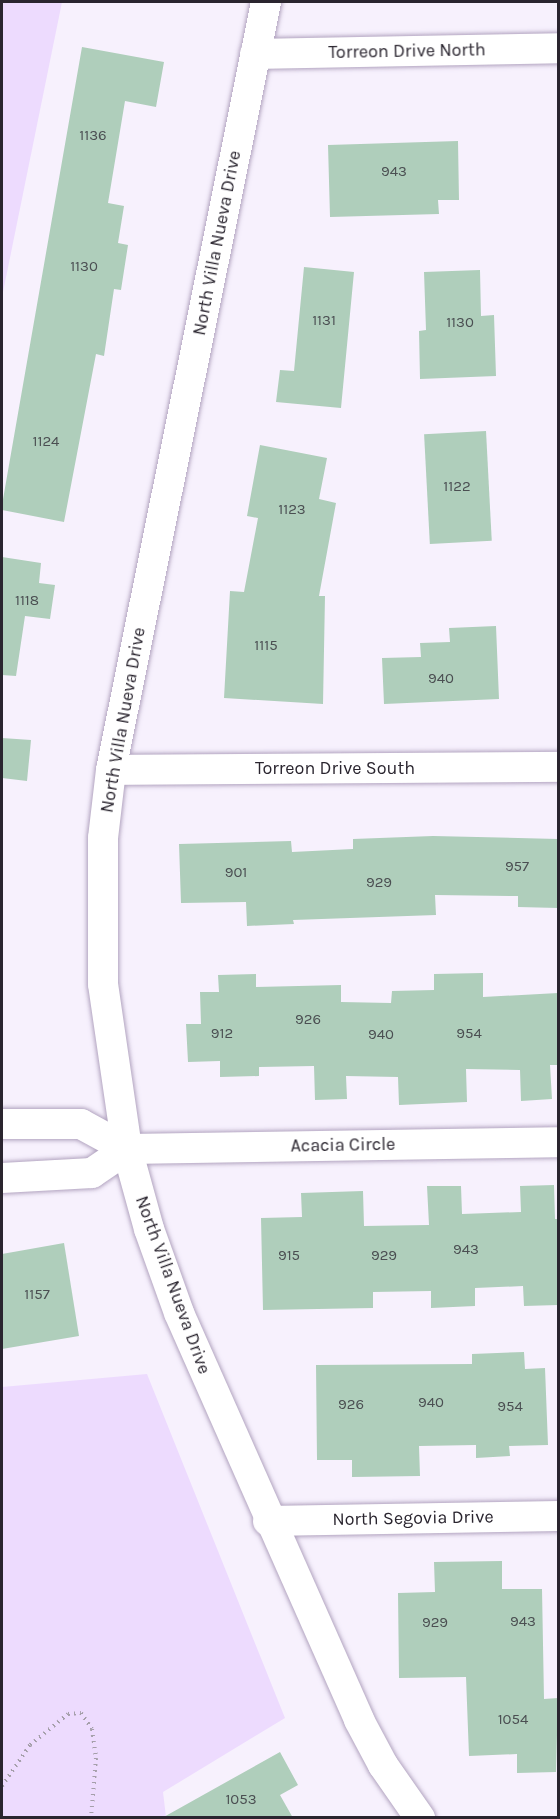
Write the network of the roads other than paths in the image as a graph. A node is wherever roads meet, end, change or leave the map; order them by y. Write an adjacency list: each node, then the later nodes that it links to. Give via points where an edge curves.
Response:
1 (266, 2): 3 (street, North Villa Nueva Drive)
2 (558, 48): 3 (street, Torreon Drive North)
3 (255, 54): 5 (street, North Villa Nueva Drive)
4 (558, 767): 5 (street, Torreon Drive South)
5 (111, 770): 8 (street, North Villa Nueva Drive, via 103,838 103,984)
6 (2, 1124): 8 (street, via 81,1124)
7 (558, 1142): 8 (street, Acacia Circle)
8 (127, 1149): 9 (street, via 92,1173); 11 (street, North Villa Nueva Drive, via 148,1229 179,1313)
9 (2, 1178)
10 (558, 1515): 11 (street, North Segovia Drive)
11 (268, 1521): 12 (street, North Villa Nueva Drive, via 359,1720 383,1765)
12 (420, 1818)

